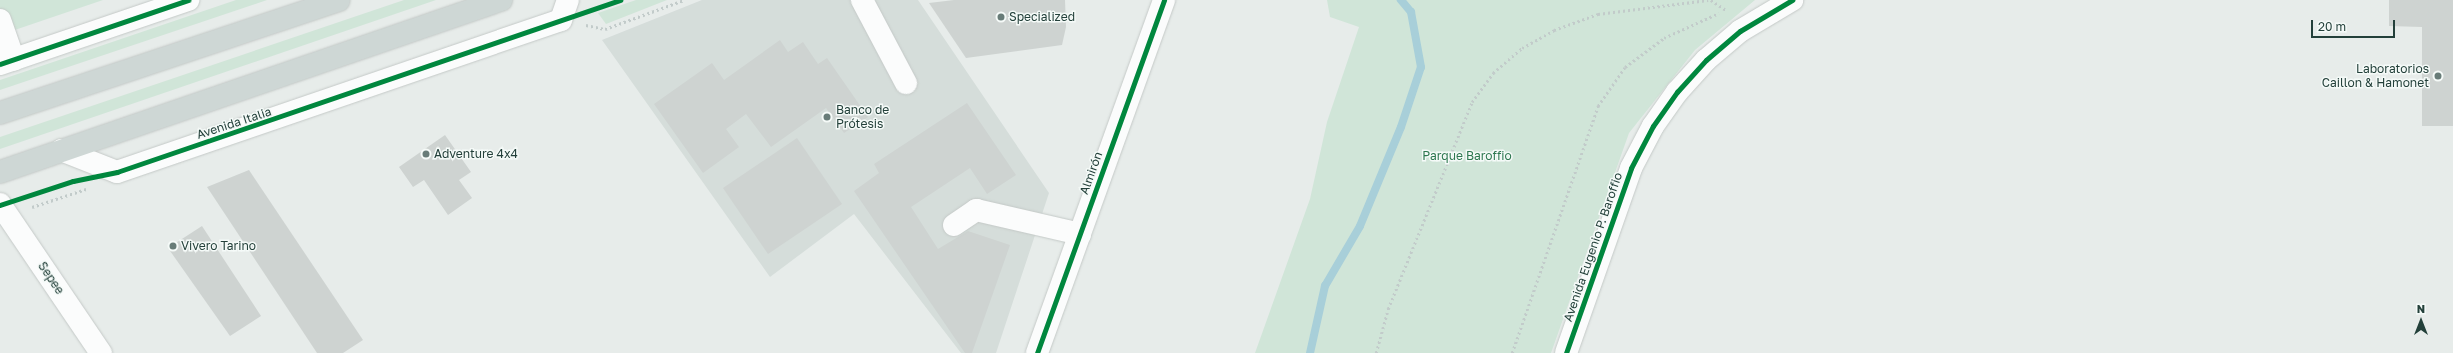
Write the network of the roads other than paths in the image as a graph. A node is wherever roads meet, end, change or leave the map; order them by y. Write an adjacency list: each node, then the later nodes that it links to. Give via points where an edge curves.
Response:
1 (188, 0): 9 (street)
2 (340, 0): 11 (main road)
3 (501, 0): 12 (main road)
4 (862, 0): 10 (street)
5 (1164, 0): 16 (street, Almirón)
6 (1792, 0): 19 (street, Avenida Eugenio P. Baroffio, via 1740,30 1706,60 1676,92 1653,126 1631,168)
7 (565, 10): 12 (street, Avenida Italia, via 117,172)
8 (0, 20): 9 (street)
9 (7, 62)
10 (906, 83)
11 (0, 113)
12 (61, 150): 13 (main road)
13 (0, 172)
14 (4, 209): 17 (street, Sepee)
15 (954, 225): 16 (street, via 976,210)
16 (1080, 234): 18 (street, Almirón)
17 (101, 353)
18 (1037, 353)
19 (1566, 353)

